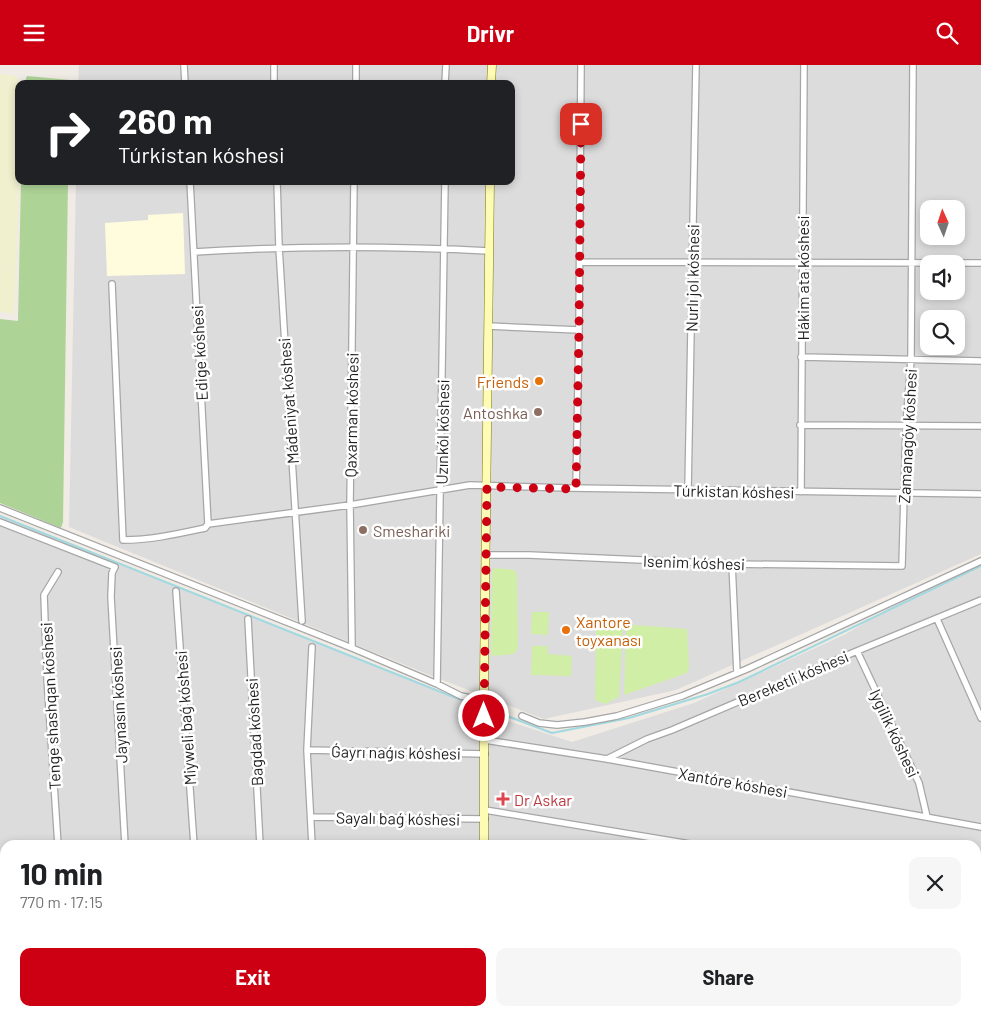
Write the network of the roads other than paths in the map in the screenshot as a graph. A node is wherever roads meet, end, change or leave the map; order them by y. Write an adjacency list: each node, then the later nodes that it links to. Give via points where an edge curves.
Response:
1 (184, 65): 10 (street)
2 (274, 65): 11 (street)
3 (356, 65): 12 (street)
4 (446, 65): 13 (street)
5 (492, 65): 14 (main road)
6 (581, 65): 25 (street)
7 (696, 65): 26 (street, Nurlı jol kóshesi)
8 (804, 65): 27 (street, Hákim ata kóshesi)
9 (912, 65): 28 (street, Zamanagóy kóshesi)
10 (185, 80)
11 (274, 80)
12 (356, 80)
13 (445, 80)
14 (491, 80)
15 (190, 185): 24 (street, Edige kóshesi)
16 (277, 185): 20 (street, Mádeniyat kóshesi)
17 (354, 185): 21 (street, Qaxarman kóshesi)
18 (445, 185): 22 (street, Uzınkól kóshesi)
19 (490, 185): 23 (main road)
20 (279, 247): 21 (street); 24 (street); 48 (street, Mádeniyat kóshesi)
21 (353, 249): 22 (street); 46 (street, Qaxarman kóshesi)
22 (444, 249): 23 (street); 41 (street, Uzınkól kóshesi)
23 (489, 251): 31 (main road)
24 (194, 252): 50 (street, Edige kóshesi)
25 (580, 262): 26 (street); 32 (street)
26 (692, 262): 27 (street); 42 (street, Nurlı jol kóshesi)
27 (802, 262): 28 (street); 33 (street, Hákim ata kóshesi)
28 (912, 262): 29 (street); 34 (street, Zamanagóy kóshesi)
29 (981, 263)
30 (112, 284): 50 (street, Túrkistan kóshesi, via 123,540 170,535 205,528)
31 (488, 326): 32 (street); 39 (main road)
32 (579, 331): 40 (street)
33 (802, 357): 34 (street); 36 (street, Hákim ata kóshesi)
34 (911, 359): 35 (street); 37 (street, Zamanagóy kóshesi)
35 (981, 361)
36 (800, 425): 37 (street); 43 (street, Hákim ata kóshesi)
37 (906, 426): 38 (street); 44 (street, Zamanagóy kóshesi)
38 (981, 426)
39 (487, 487): 40 (street, Túrkistan kóshesi); 41 (street, Túrkistan kóshesi, via 470,485); 51 (main road)
40 (576, 489): 42 (street, Túrkistan kóshesi)
41 (441, 490): 46 (street, Túrkistan kóshesi); 65 (street, Uzınkól kóshesi)
42 (688, 490): 43 (street, Túrkistan kóshesi)
43 (801, 492): 44 (street, Túrkistan kóshesi)
44 (904, 493): 45 (street, Túrkistan kóshesi); 54 (street, Zamanagóy kóshesi)
45 (981, 494)
46 (350, 505): 48 (street, Túrkistan kóshesi); 62 (street, Qaxarman kóshesi)
47 (0, 508): 62 (street)
48 (295, 512): 50 (street, Túrkistan kóshesi); 60 (street, Mádeniyat kóshesi)
49 (0, 522): 79 (street, Jaynasın kóshesi, via 115,567 111,597)
50 (208, 524)
51 (486, 555): 53 (street, Isenim kóshesi); 66 (main road)
52 (981, 561): 64 (street)
53 (732, 564): 54 (street, Isenim kóshesi); 64 (street)
54 (902, 566)
55 (58, 572): 78 (street, Tenge shashqan kóshesi, via 44,595)
56 (176, 591): 80 (street, Miyweli baǵ kóshesi)
57 (981, 600): 59 (street, Bereketli kóshesi)
58 (248, 619): 81 (street, Bagdad kóshesi)
59 (937, 619): 63 (street, Bereketli kóshesi); 68 (street)
60 (302, 621)
61 (312, 647): 70 (street)
62 (352, 648): 65 (street)
63 (857, 651): 72 (street, Bereketli kóshesi); 75 (street, Iygilik kóshesi, via 919,783)
64 (736, 673): 67 (street, via 682,696 617,717 557,725)
65 (437, 684): 66 (street, via 461,696)
66 (484, 701): 69 (main road)
67 (522, 716)
68 (981, 718)
69 (484, 740): 71 (main road); 72 (street, Xantóre kóshesi)
70 (307, 750): 71 (street, Ǵayrı naǵıs kóshesi); 74 (street)
71 (485, 754): 73 (main road)
72 (607, 759): 75 (street, Xantóre kóshesi)
73 (485, 810): 76 (main road); 84 (street)
74 (312, 817): 76 (street, Sayalı baǵ kóshesi); 82 (street)
75 (927, 817): 77 (street, Xantóre kóshesi)
76 (485, 819): 83 (main road)
77 (981, 827)
78 (58, 840)
79 (125, 840)
80 (194, 840)
81 (260, 840)
82 (312, 840)
83 (484, 840)
84 (661, 840)

